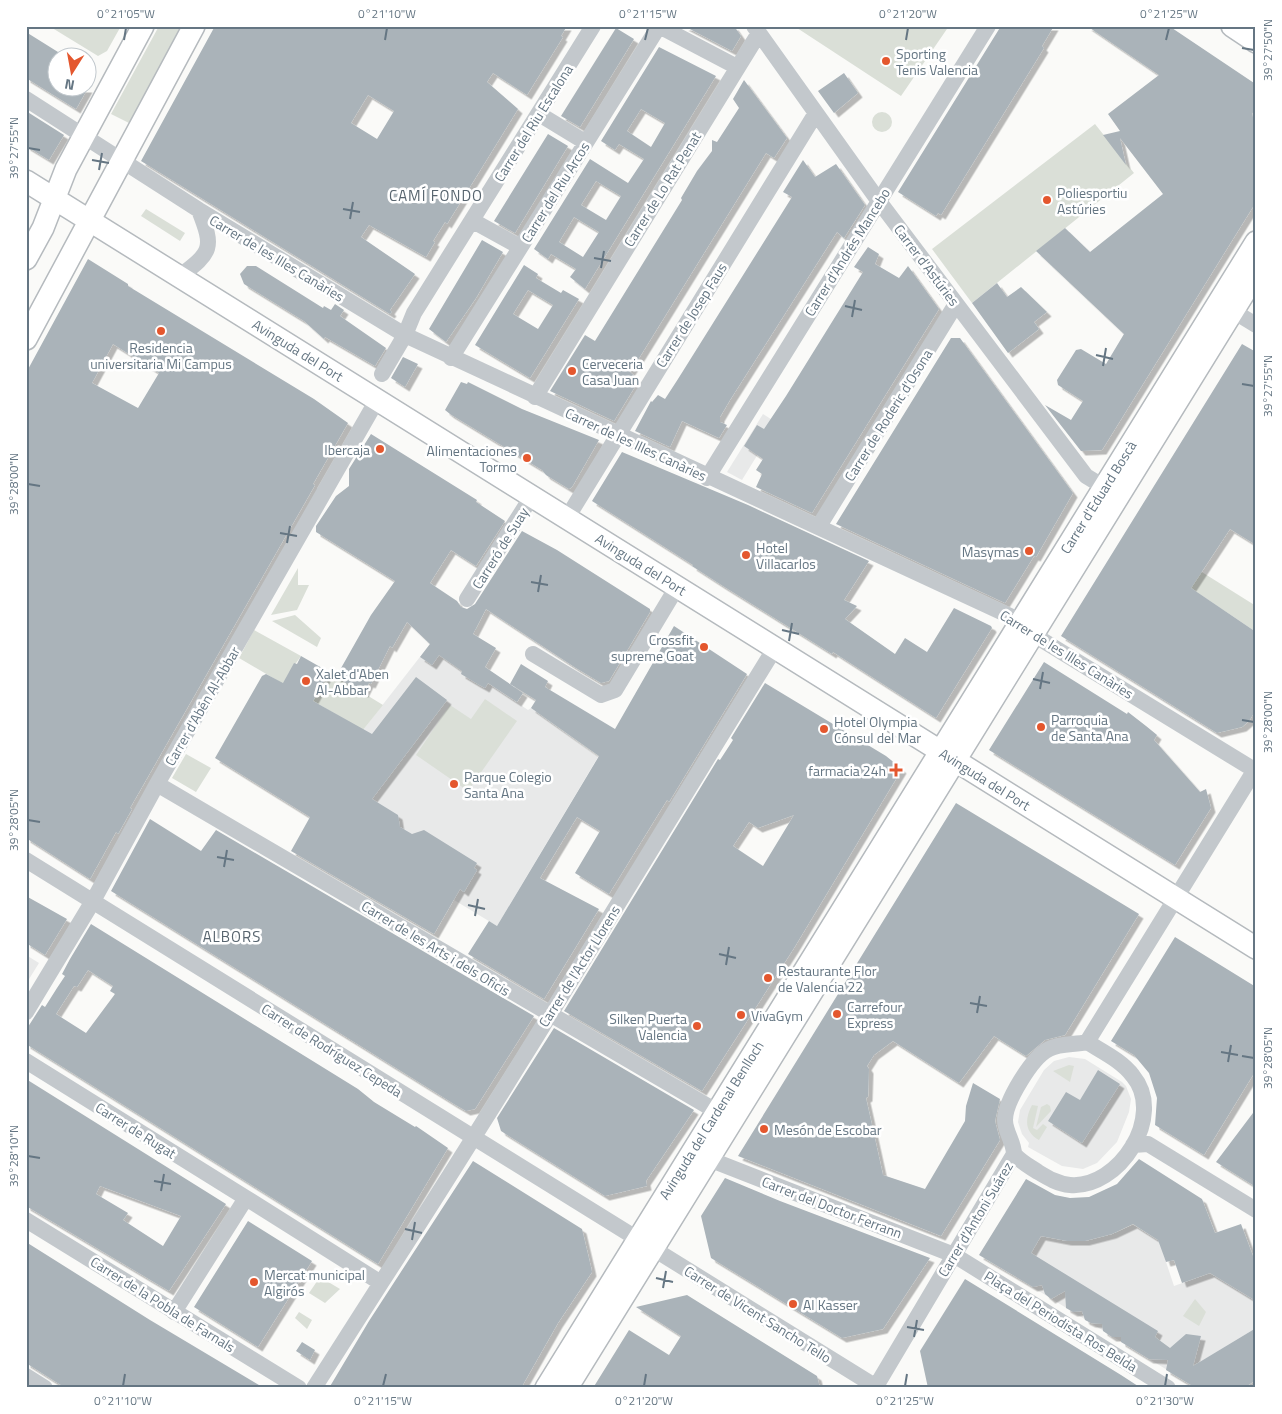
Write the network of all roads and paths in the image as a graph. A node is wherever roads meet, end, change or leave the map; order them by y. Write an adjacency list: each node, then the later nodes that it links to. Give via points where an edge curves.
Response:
1 (143, 26): 11 (main road)
2 (194, 26): 13 (main road)
3 (593, 26): 10 (street, Carrer del Riu Escalona)
4 (659, 26): 7 (street); 12 (street, Carrer del Riu Arcos)
5 (988, 26): 16 (street, Carrer d'Andrés Mancebo)
6 (757, 30): 7 (street, Carrer de Lo Rat Penat); 9 (street, Carrer d'Astúries)
7 (737, 68): 32 (street, Carrer de Lo Rat Penat)
8 (26, 99): 11 (street, Carrer de les Illes Canàries)
9 (816, 113): 16 (street, Carrer d'Astúries); 34 (street, Carrer de Josep Faus)
10 (538, 114): 12 (street); 19 (street, Carrer del Riu Escalona)
11 (84, 135): 13 (street, Carrer de les Illes Canàries); 15 (main road)
12 (586, 142): 21 (street, Carrer del Riu Arcos)
13 (122, 160): 17 (street, Carrer de les Illes Canàries); 18 (main road)
14 (26, 181): 15 (main road, Avinguda del Port)
15 (54, 198): 18 (main road, Avinguda del Port); 22 (main road, via 43,228)
16 (878, 200): 25 (street, Carrer d'Astúries); 35 (street, Carrer d'Andrés Mancebo)
17 (199, 210): 24 (street, via 208,234 207,251 202,260); 28 (street, Carrer de les Illes Canàries)
18 (90, 220): 24 (main road, Avinguda del Port); 29 (main road)
19 (473, 221): 21 (street); 28 (street, Carrer del Riu Escalona, via 414,313)
20 (1256, 242): 36 (main road, Carrer d'Eduard Boscà)
21 (520, 247): 30 (street, Carrer del Riu Arcos)
22 (26, 259)
23 (1256, 274): 26 (main road, Carrer d'Eduard Boscà)
24 (180, 276): 33 (main road, Avinguda del Port)
25 (956, 304): 36 (street, Carrer d'Astúries, via 1086,476); 39 (street, Carrer de Roderic d'Osona)
26 (1233, 311): 27 (street); 42 (main road, Carrer d'Eduard Boscà)
27 (1256, 326)
28 (405, 336): 30 (street, Carrer de les Illes Canàries); 31 (street, Carrer del Riu Escalona)
29 (26, 339)
30 (451, 358): 32 (street, Carrer de les Illes Canàries)
31 (382, 374)
32 (535, 397): 34 (street, Carrer de les Illes Canàries)
33 (377, 400): 37 (main road, Avinguda del Port); 47 (street, Carrer d'Abén Al-Abbar)
34 (618, 434): 35 (street, Carrer de les Illes Canàries); 38 (street, Carrer de Josep Faus)
35 (707, 478): 39 (street, Carrer de les Illes Canàries)
36 (1104, 486): 42 (main road, Carrer d'Eduard Boscà)
37 (532, 496): 38 (main road, Avinguda del Port); 41 (street, Carreró de Suay)
38 (567, 518): 40 (main road, Avinguda del Port)
39 (819, 526): 42 (street, Carrer de les Illes Canàries, via 1010,616)
40 (678, 587): 43 (main road, Avinguda del Port); 44 (street, via 615,690 601,695)
41 (467, 599)
42 (1027, 629): 45 (main road, Carrer d'Eduard Boscà); 46 (street, Carrer de les Illes Canàries)
43 (775, 648): 45 (main road, Avinguda del Port); 53 (street, Carrer de l'Actor Llorens)
44 (533, 654)
45 (949, 756): 49 (main road, Avinguda del Port); 56 (main road, Avinguda del Cardenal Benlloch); 60 (main road, Avinguda del Cardenal Benlloch)
46 (1255, 770): 49 (street)
47 (157, 784): 50 (street, Carrer d'Abén Al-Abbar); 53 (street, Carrer de les Arts i dels Oficis)
48 (26, 860): 50 (street, Carrer de Rodríguez Cepeda)
49 (1176, 898): 51 (main road, Avinguda del Port); 54 (street)
50 (93, 901): 52 (street, Carrer d'Abén Al-Abbar); 57 (street, Carrer de Rodríguez Cepeda)
51 (1256, 948)
52 (26, 1012)
53 (548, 1014): 56 (street, Carrer de les Arts i dels Oficis); 57 (street, Carrer de l'Actor Llorens)
54 (1087, 1042): 58 (street, via 1126,1068 1141,1088 1144,1112); 59 (street, Carrer d'Antoni Suárez, via 1050,1048 1035,1060 1006,1111 1006,1128 1013,1142)
55 (26, 1061): 61 (street, Carrer de Rugat)
56 (716, 1111): 64 (main road, Avinguda del Cardenal Benlloch)
57 (474, 1138): 64 (street, Carrer de Rodríguez Cepeda); 66 (street, Carrer de l'Actor Llorens)
58 (1133, 1145): 59 (street, via 1105,1175 1084,1184 1060,1183); 62 (street, via 1148,1144)
59 (1014, 1154): 65 (street, Carrer d'Antoni Suárez)
60 (710, 1157): 64 (main road, Avinguda del Cardenal Benlloch); 65 (street, Carrer del Doctor Ferrann)
61 (246, 1198): 66 (street, Carrer de Rugat); 67 (street)
62 (1256, 1210)
63 (26, 1220): 67 (street, Carrer de la Pobla de Farnals)
64 (646, 1244): 69 (street, Carrer de Vicent Sancho Tello); 73 (main road, Avinguda del Cardenal Benlloch); 74 (main road, Avinguda del Cardenal Benlloch)
65 (954, 1255): 69 (street, Carrer d'Antoni Suárez); 75 (street, Plaça del Periodista Ros Belda)
66 (381, 1283): 72 (street, Carrer de l'Actor Llorens)
67 (174, 1312): 71 (street, Carrer de la Pobla de Farnals)
68 (26, 1376): 70 (street)
69 (876, 1387)
70 (45, 1388)
71 (299, 1388)
72 (314, 1388)
73 (546, 1388)
74 (566, 1388)
75 (1168, 1388)

